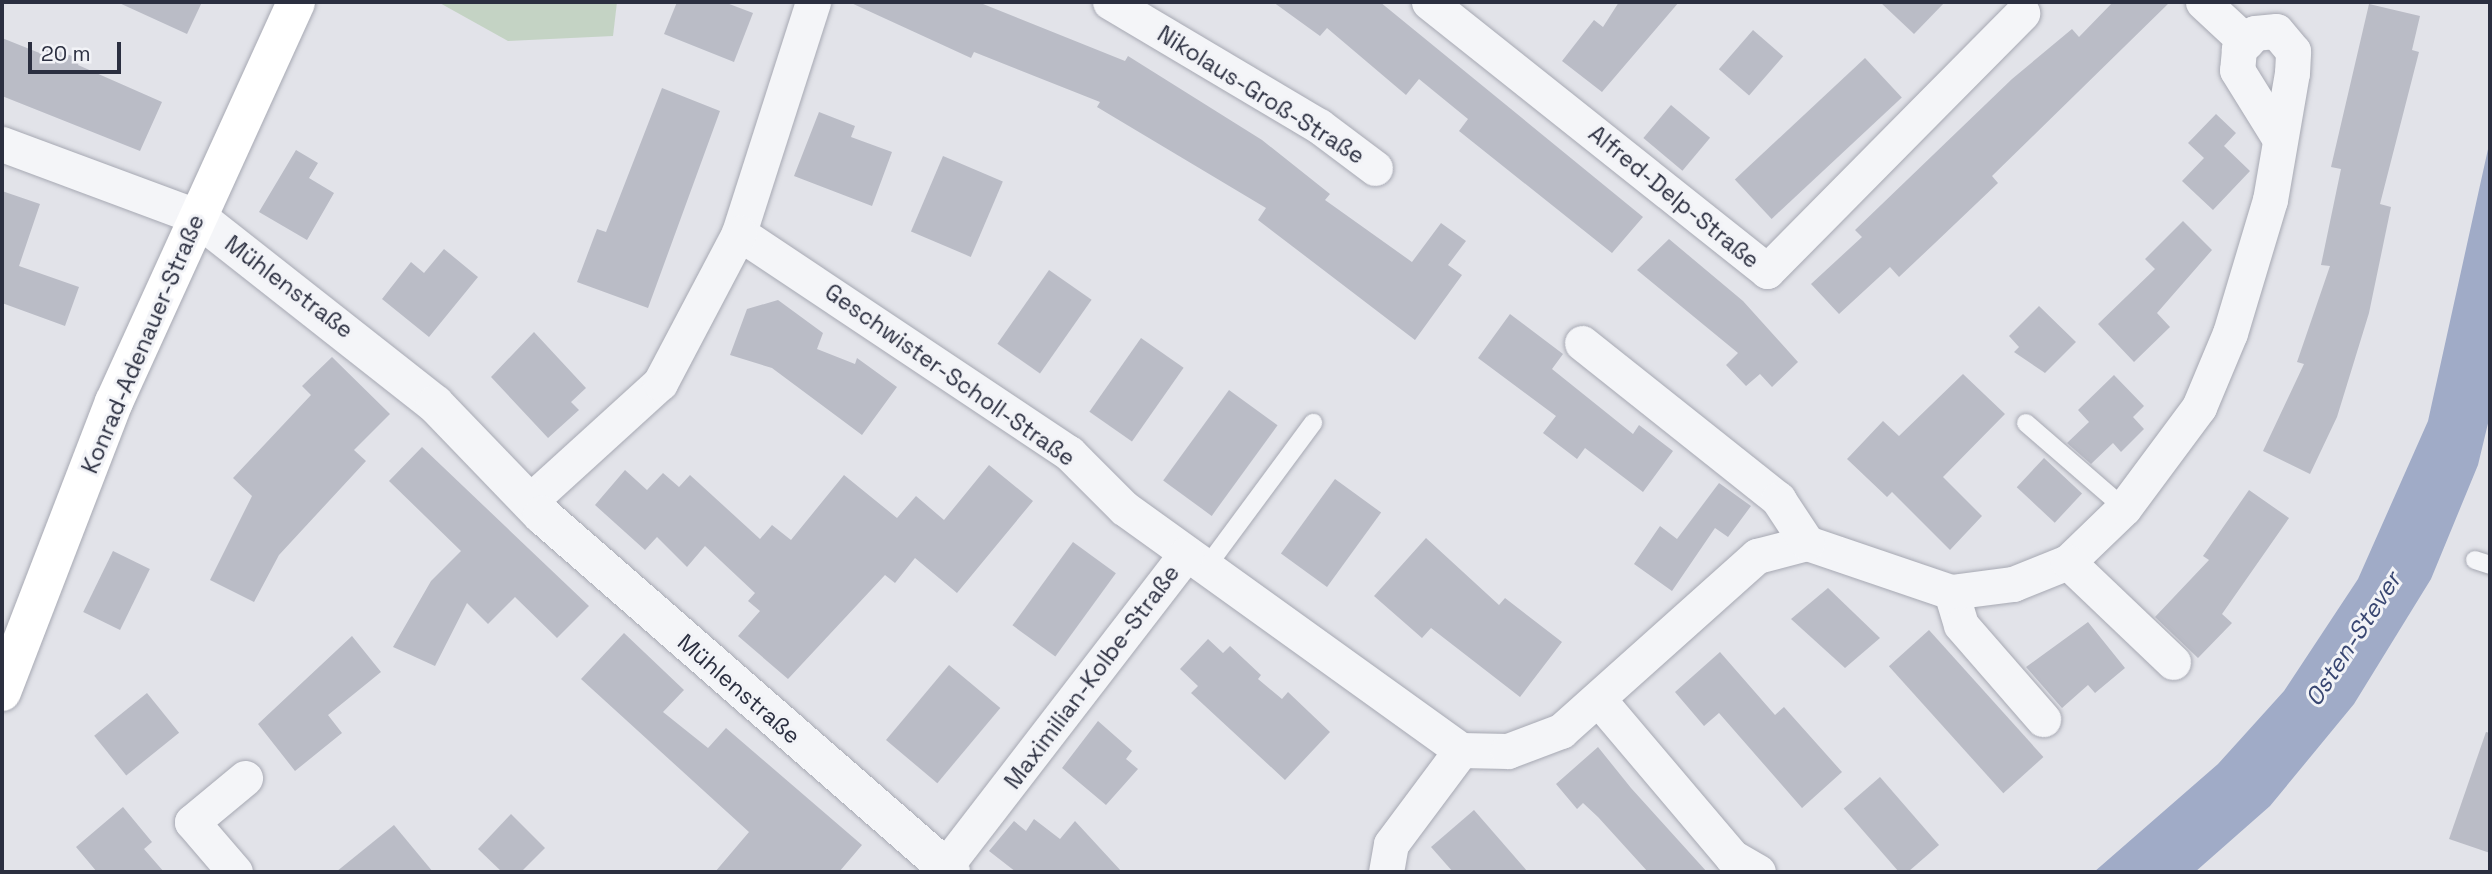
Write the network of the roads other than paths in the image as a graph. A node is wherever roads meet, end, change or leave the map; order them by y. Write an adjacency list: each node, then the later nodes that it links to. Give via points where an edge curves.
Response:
1 (296, 2): 11 (main road, Konrad-Adenauer-Straße)
2 (813, 2): 12 (street)
3 (1110, 2): 10 (street, Nikolaus-Groß-Straße, via 1319,126)
4 (1429, 2): 6 (street, Alfred-Delp-Straße, via 1767,271)
5 (2203, 2): 7 (street)
6 (2022, 5)
7 (2246, 42): 8 (street, via 2238,70); 8 (street, via 2255,33 2276,32 2293,51)
8 (2278, 136): 17 (street, via 2270,200 2230,333 2199,407)
9 (2, 144): 11 (street, Mühlenstraße)
10 (1375, 168)
11 (196, 216): 16 (street, Mühlenstraße, via 435,404); 23 (main road, Konrad-Adenauer-Straße, via 114,402)
12 (739, 233): 16 (street, via 660,383); 19 (street, Geschwister-Scholl-Straße, via 1069,453 1124,508)
13 (1582, 343): 18 (street, via 1778,499)
14 (1313, 423): 19 (lane)
15 (2026, 423): 17 (lane)
16 (529, 502): 28 (street, Mühlenstraße)
17 (2124, 508): 20 (street)
18 (1807, 543): 21 (street); 24 (street, via 1757,556)
19 (1195, 561): 26 (street, Maximilian-Kolbe-Straße); 28 (street, Maximilian-Kolbe-Straße)
20 (2068, 562): 21 (street, via 2013,584); 22 (street)
21 (1951, 592): 25 (street, via 1961,625)
22 (2173, 662)
23 (2, 692)
24 (1599, 701): 26 (street, via 1561,731 1508,751); 31 (street, via 1732,857)
25 (2043, 719)
26 (1461, 750): 30 (street, via 1391,844)
27 (245, 778): 29 (street, via 192,822)
28 (946, 870)
29 (235, 872)
30 (1386, 872)
31 (1758, 872)

